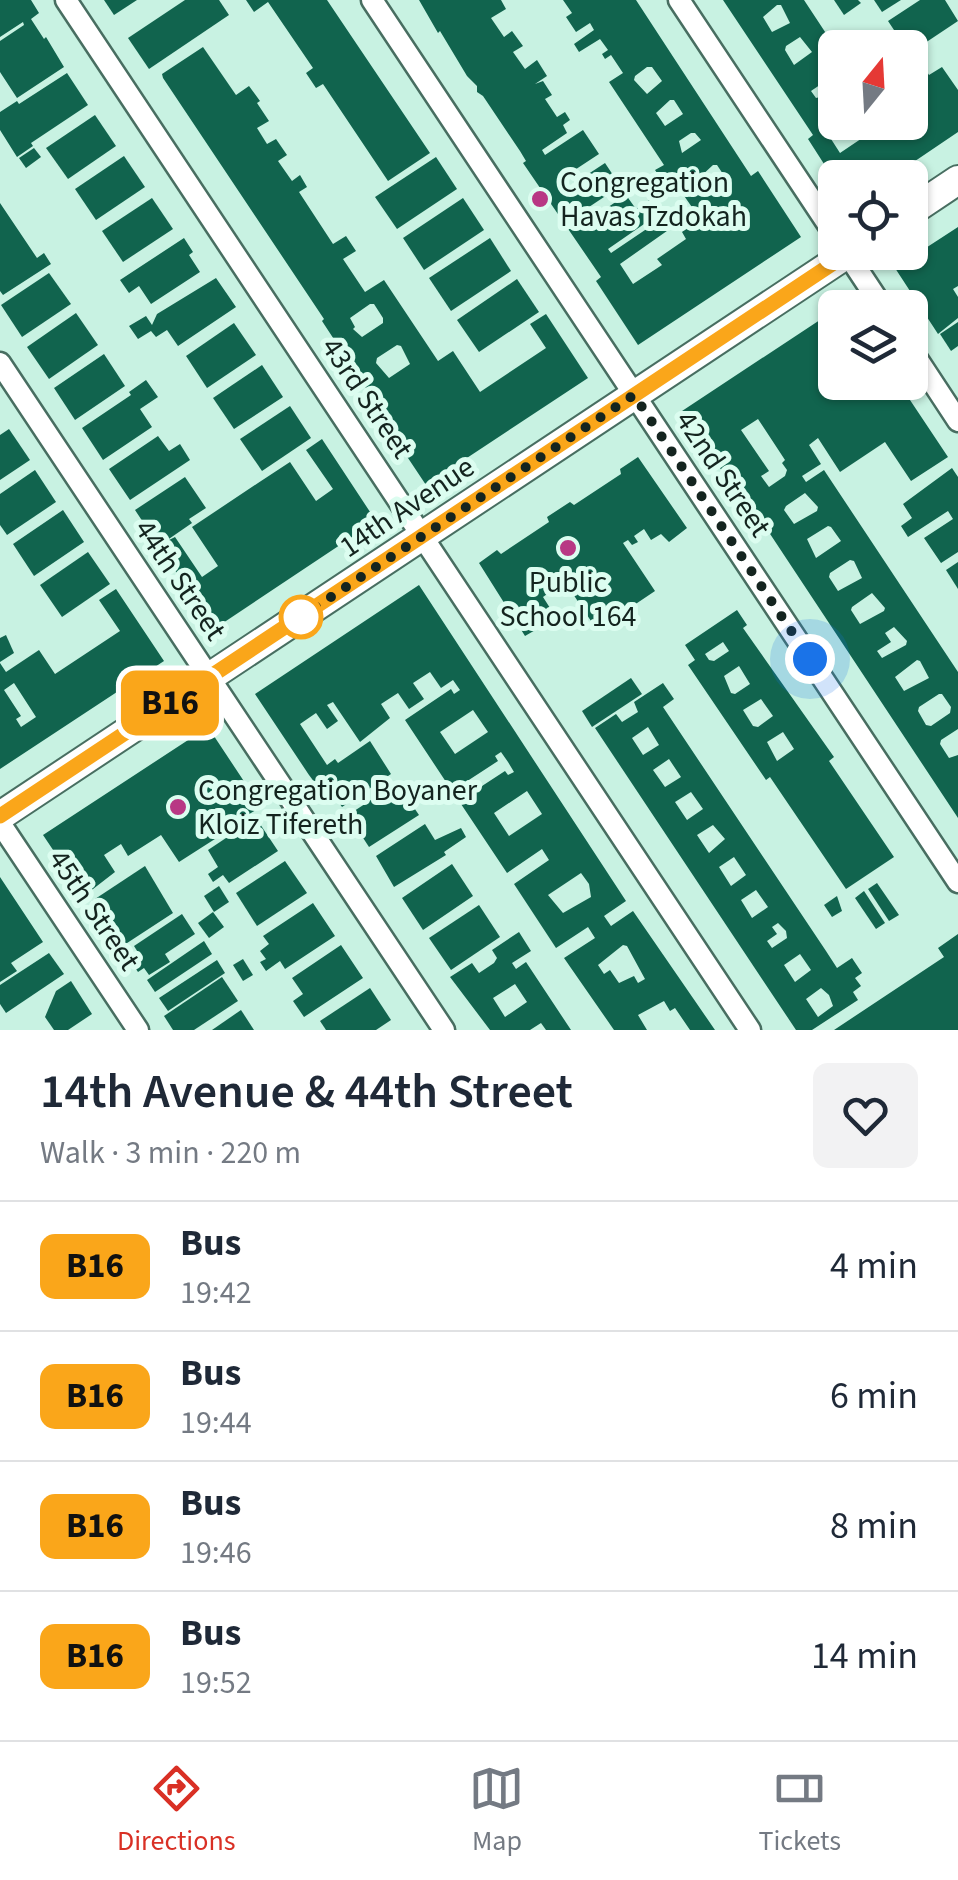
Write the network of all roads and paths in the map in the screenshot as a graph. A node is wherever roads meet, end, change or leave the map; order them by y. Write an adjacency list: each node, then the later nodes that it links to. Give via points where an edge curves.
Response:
1 (66, 0): 12 (street, 43rd Street)
2 (372, 0): 10 (street, 42nd Street)
3 (679, 0): 6 (street)
4 (958, 180): 5 (main road)
5 (928, 200)
6 (818, 208)
7 (818, 268): 10 (main road, 14th Avenue)
8 (0, 363): 13 (street, 44th Street)
9 (928, 375): 11 (street)
10 (634, 395): 12 (main road, 14th Avenue); 15 (street, 42nd Street)
11 (958, 421)
12 (422, 536): 13 (main road, 14th Avenue); 18 (street, 43rd Street)
13 (209, 677): 14 (main road, 14th Avenue); 17 (street, 44th Street)
14 (0, 819): 16 (street, 45th Street)
15 (958, 882)
16 (138, 1030)
17 (444, 1030)
18 (750, 1030)

